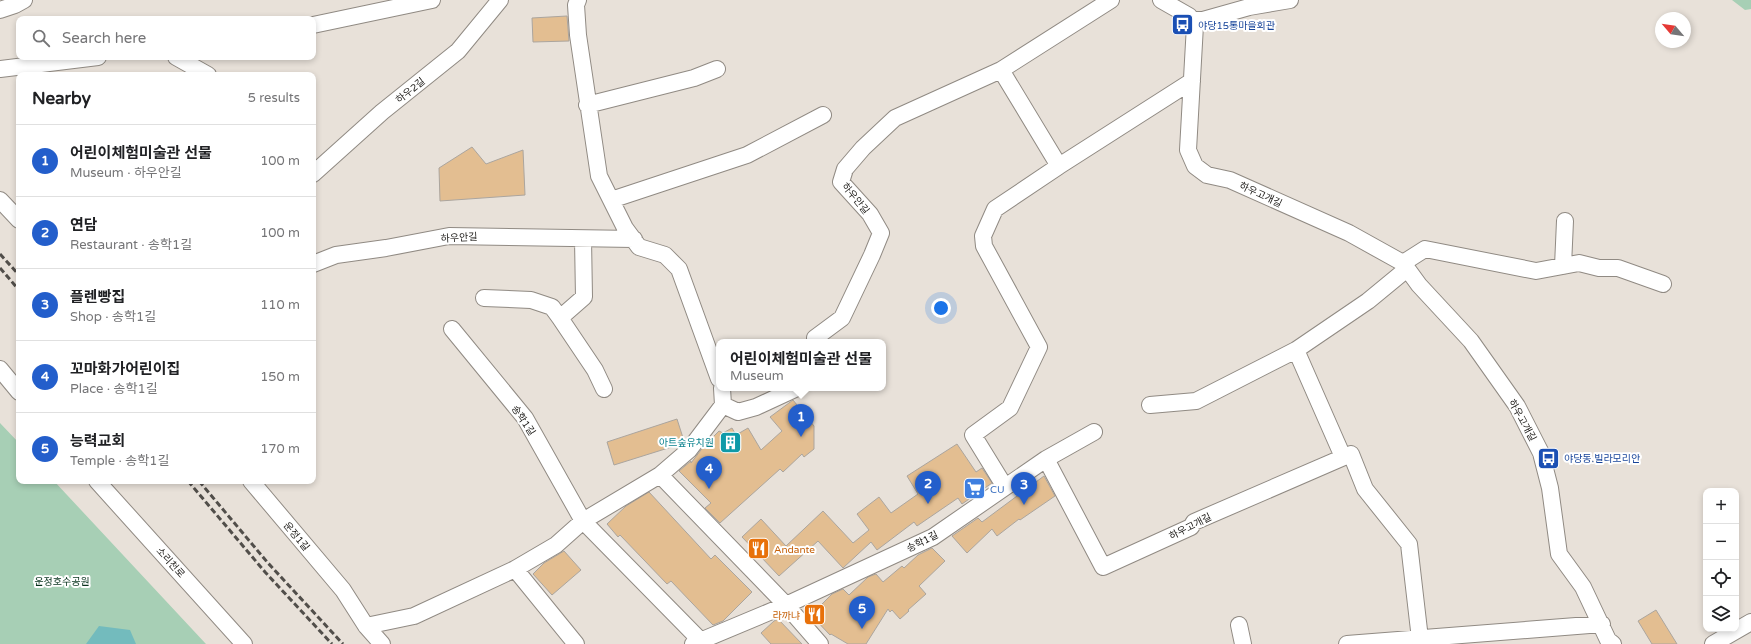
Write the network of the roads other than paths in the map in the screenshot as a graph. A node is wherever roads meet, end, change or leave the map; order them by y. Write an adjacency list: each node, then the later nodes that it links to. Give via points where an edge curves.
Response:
1 (24, 0): 10 (street)
2 (432, 0): 9 (street)
3 (500, 0): 23 (street, 하우2길, via 458,51 382,112)
4 (578, 0): 20 (street, via 578,35)
5 (1111, 0): 17 (street)
6 (1161, 0): 11 (street)
7 (1290, 0): 8 (street)
8 (1272, 2): 11 (street, via 1203,20)
9 (397, 4): 12 (street)
10 (0, 10)
11 (1192, 20): 19 (street, 하우고개길, via 1195,24)
12 (316, 24)
13 (74, 60): 15 (street)
14 (181, 60): 18 (street)
15 (0, 69)
16 (717, 69): 20 (street, via 694,78)
17 (1001, 70): 22 (street); 37 (street, 하우안길, via 895,118 845,169 841,182 870,214 881,233 842,318)
18 (203, 72)
19 (1192, 82): 22 (street); 32 (street, 하우고개길, via 1188,150 1195,166 1206,175 1230,180 1349,233)
20 (588, 105): 25 (street, via 599,176)
21 (823, 115): 25 (street, via 747,155)
22 (1060, 166): 53 (street, via 996,209 983,236 984,246 1039,347 1010,408 972,435)
23 (316, 171)
24 (0, 200): 26 (street)
25 (611, 200): 29 (street, via 625,228)
26 (16, 217)
27 (1565, 221): 31 (street)
28 (583, 238): 29 (street, 하우안길); 30 (street, 하우안길, via 449,236 336,255); 35 (street, via 584,297)
29 (634, 239): 40 (street, via 639,247 664,255 679,269)
30 (316, 263)
31 (1563, 266): 32 (street, via 1536,271 1425,249); 33 (street, via 1579,263 1599,268 1618,268)
32 (1405, 267): 38 (street, via 1402,273 1368,301); 58 (street, 하우고개길, via 1471,341 1517,406 1541,453 1550,488 1559,554 1583,587)
33 (1663, 284)
34 (484, 298): 35 (street, via 531,300 552,307)
35 (560, 318): 42 (street, via 595,370)
36 (452, 329): 54 (street, 송학1길, via 525,418)
37 (815, 339)
38 (1296, 350): 46 (street, via 1196,401); 48 (street)
39 (0, 369): 41 (street)
40 (716, 371)
41 (16, 388)
42 (604, 389)
43 (722, 391): 45 (street)
44 (791, 391): 45 (street, via 756,407 738,412)
45 (723, 405): 50 (street, via 689,450)
46 (1150, 405)
47 (1094, 432): 49 (street, 송학1길)
48 (1343, 458): 49 (street, 하우고개길, via 1194,522 1191,527 1103,566); 61 (street, via 1351,454 1365,489 1409,544)
49 (1046, 459): 53 (street, 송학1길)
50 (660, 475): 54 (street); 56 (street)
51 (100, 484): 63 (street, 소리천로)
52 (254, 484): 60 (street, 운정1길, via 343,590)
53 (1005, 487): 56 (street, 송학1길, via 933,537)
54 (583, 521): 55 (street, via 556,545); 62 (street, 송학1길)
55 (514, 569): 60 (street, via 414,616); 65 (street)
56 (786, 605): 62 (street, 송학1길); 66 (street)
57 (1751, 622): 70 (street)
58 (1602, 624): 61 (street); 69 (street, 하우고개길, via 1608,640)
59 (1239, 625): 67 (street)
60 (366, 626): 64 (street)
61 (1420, 639): 68 (street)
62 (699, 642)
63 (244, 644)
64 (382, 644)
65 (576, 644)
66 (820, 644)
67 (1243, 644)
68 (1347, 644)
69 (1613, 644)
70 (1713, 644)

